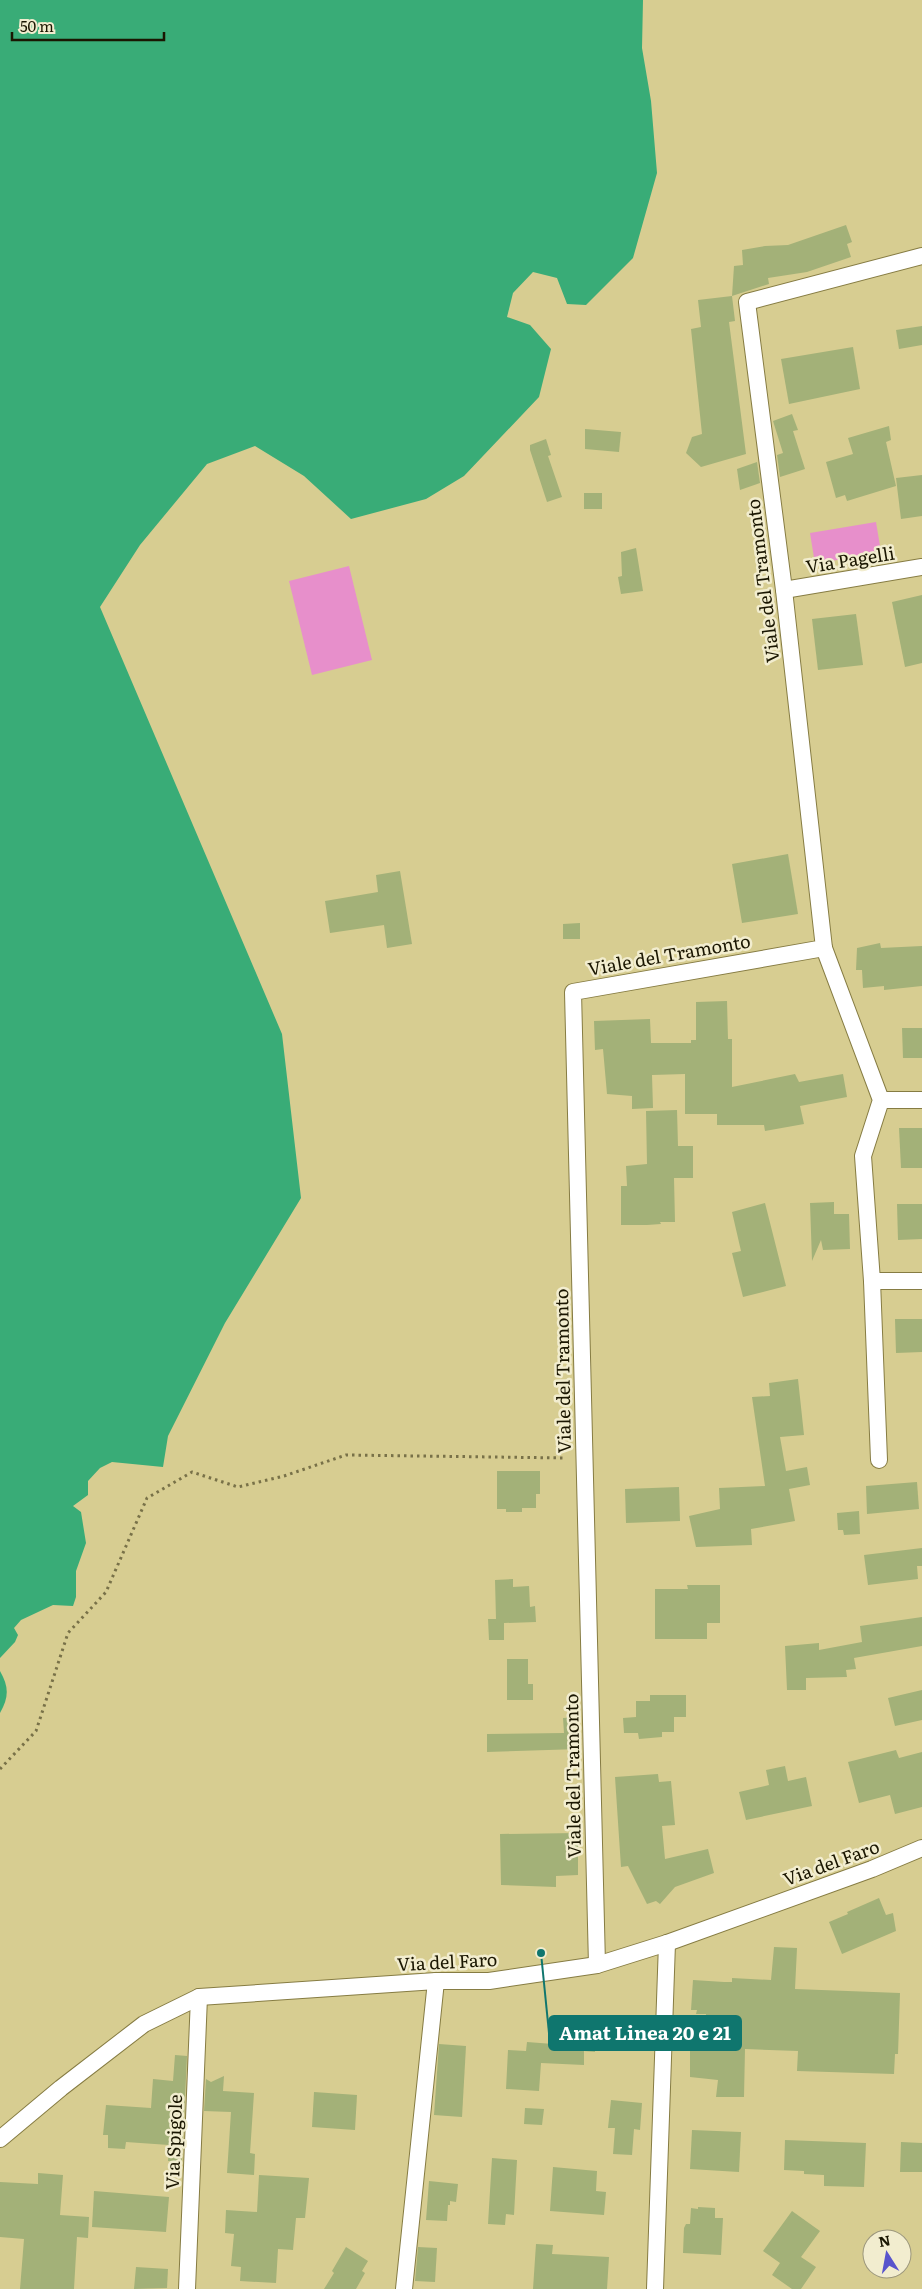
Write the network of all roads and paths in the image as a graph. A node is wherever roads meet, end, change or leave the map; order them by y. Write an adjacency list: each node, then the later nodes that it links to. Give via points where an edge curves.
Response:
1 (922, 256): 3 (street, Viale del Tramonto, via 747,302)
2 (922, 567): 3 (street, Via Pagelli)
3 (784, 590): 4 (street, Viale del Tramonto)
4 (824, 948): 5 (street); 9 (street, Viale del Tramonto, via 573,992)
5 (880, 1100): 6 (street); 7 (street, via 862,1156)
6 (922, 1100)
7 (872, 1281): 8 (street); 10 (street)
8 (922, 1281)
9 (584, 1458): 11 (path, via 346,1455 284,1476 238,1487 192,1472 147,1498 106,1592 68,1633 36,1730); 14 (street, Viale del Tramonto)
10 (879, 1460)
11 (0, 1769)
12 (922, 1848): 13 (street, Via del Faro)
13 (667, 1943): 14 (street, Via del Faro); 20 (street)
14 (597, 1965): 15 (street, Via del Faro, via 489,1981)
15 (436, 1981): 16 (street, Via del Faro); 19 (street)
16 (199, 1997): 17 (street, Via del Faro, via 144,2024); 18 (street, Via Spigole)
17 (0, 2139)
18 (187, 2289)
19 (404, 2289)
20 (655, 2289)

